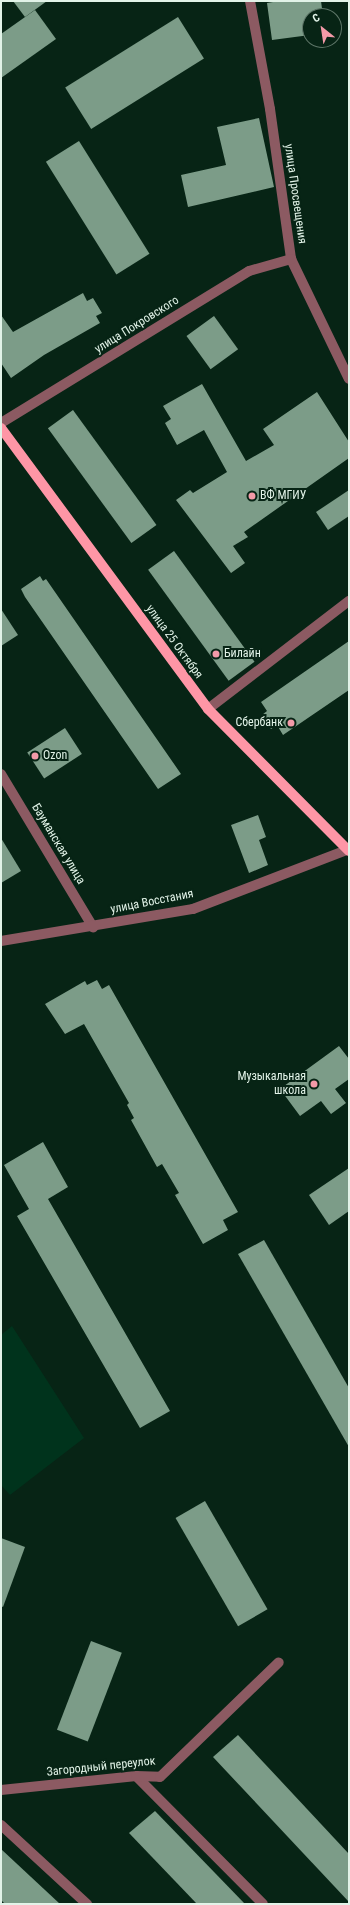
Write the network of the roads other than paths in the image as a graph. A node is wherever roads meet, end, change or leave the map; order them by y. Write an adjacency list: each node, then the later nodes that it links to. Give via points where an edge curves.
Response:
1 (250, 1): 2 (street, улица Просвещения, via 270,109)
2 (291, 259): 3 (street, улица Просвещения); 4 (street, улица Покровского, via 249,271)
3 (349, 378)
4 (1, 423)
5 (1, 428): 7 (main road, улица 25 Октября)
6 (349, 601): 7 (street)
7 (208, 709): 9 (main road, улица 25 Октября)
8 (1, 774): 10 (street, Бауманская улица)
9 (348, 851): 10 (street, улица Восстания, via 193,908)
10 (93, 927): 11 (street, улица Восстания)
11 (1, 941)
12 (279, 1662): 13 (street, Загородный переулок, via 160,1776)
13 (136, 1776): 14 (street, Загородный переулок); 17 (street)
14 (1, 1790)
15 (1, 1825): 16 (street)
16 (87, 1904)
17 (263, 1904)

